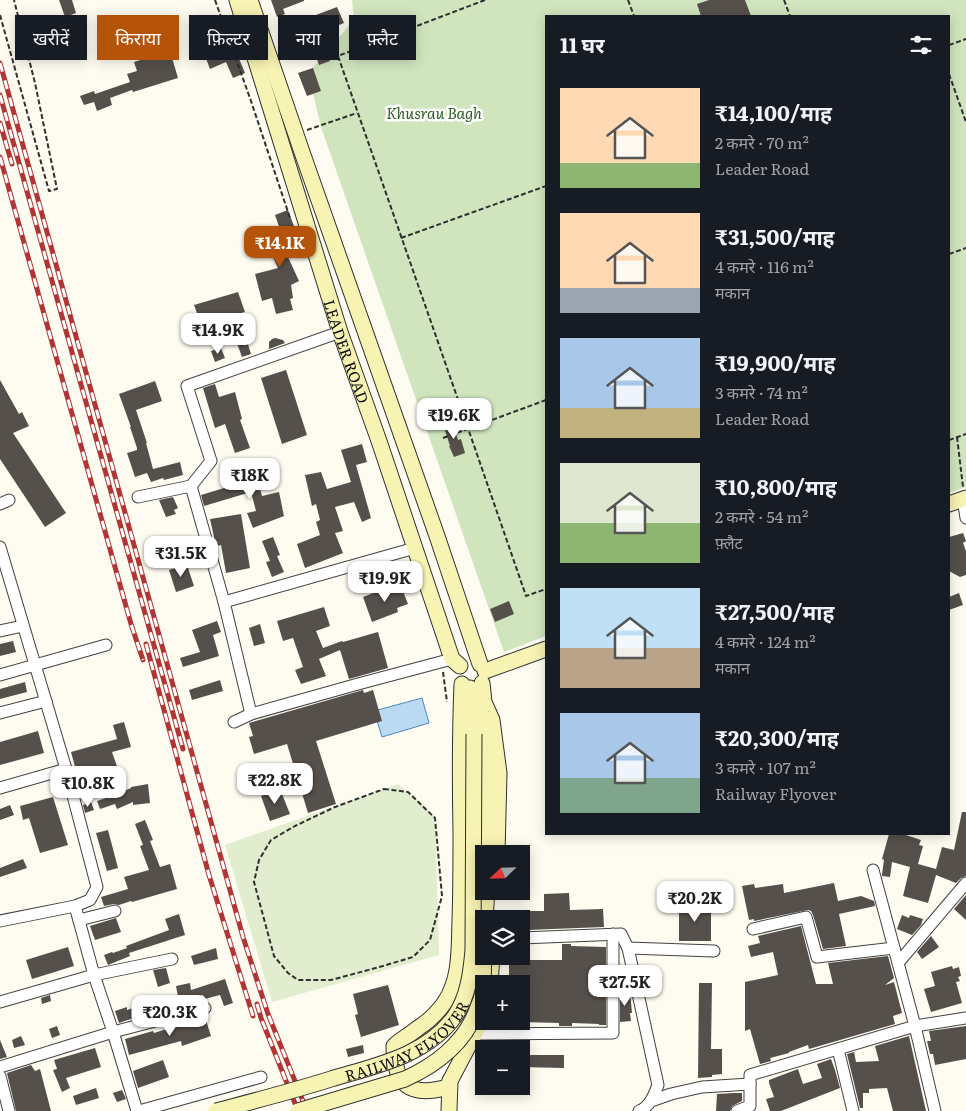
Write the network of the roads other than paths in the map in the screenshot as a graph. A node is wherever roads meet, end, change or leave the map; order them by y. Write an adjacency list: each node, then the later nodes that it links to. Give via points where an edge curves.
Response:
1 (237, 0): 3 (main road, LEADER ROAD)
2 (250, 0): 18 (main road, LEADER ROAD, via 437,536)
3 (340, 332): 4 (street, via 187,386 211,461); 9 (main road, LEADER ROAD)
4 (190, 486): 5 (street); 10 (street)
5 (138, 497)
6 (959, 500): 7 (street)
7 (966, 518)
8 (0, 547): 11 (street)
9 (414, 548): 10 (street); 15 (main road, LEADER ROAD)
10 (224, 602): 22 (street)
11 (23, 626): 12 (street); 16 (street)
12 (0, 631)
13 (106, 645): 16 (street)
14 (545, 649): 18 (main road)
15 (456, 663): 18 (main road, LEADER ROAD, via 458,676); 22 (street, via 358,684)
16 (35, 666): 17 (street); 19 (street)
17 (0, 675)
18 (476, 678): 20 (main road); 24 (main road, RAILWAY FLYOVER, via 474,702); 56 (main road, via 460,746 461,889 457,969 446,1001 436,1014 394,1046 398,1074 407,1087 437,1090 448,1087)
19 (46, 701): 21 (street); 25 (street)
20 (484, 702): 24 (main road, RAILWAY FLYOVER); 28 (main road, via 492,720 499,773)
21 (0, 713)
22 (251, 714): 23 (street)
23 (234, 722)
24 (479, 733): 27 (main road, RAILWAY FLYOVER, via 487,803); 61 (main road, RAILWAY FLYOVER, bridge, via 474,950 465,998 456,1015 429,1041 386,1062)
25 (66, 769): 26 (street); 31 (street, via 97,886 90,900)
26 (0, 788)
27 (487, 845)
28 (497, 845)
29 (873, 870): 39 (street)
30 (966, 883): 42 (street)
31 (75, 906): 33 (street); 34 (street)
32 (115, 911): 33 (street)
33 (79, 920): 44 (street)
34 (0, 921)
35 (753, 929): 39 (street, via 806,917 818,957)
36 (613, 934): 37 (street); 38 (street, via 621,934); 51 (street, via 613,1033)
37 (530, 938)
38 (628, 948): 40 (street); 58 (street, via 658,1085)
39 (894, 948): 42 (street)
40 (714, 951)
41 (172, 959): 44 (street)
42 (898, 963): 48 (street)
43 (483, 965): 62 (main road, RAILWAY FLYOVER, bridge, via 482,997 474,1018 466,1033 440,1059 405,1079)
44 (94, 975): 45 (street); 50 (street)
45 (0, 1002)
46 (205, 1008): 50 (street)
47 (966, 1018): 48 (street)
48 (915, 1026): 52 (street); 67 (street)
49 (476, 1030): 51 (main road)
50 (113, 1032): 53 (street); 60 (street)
51 (474, 1034): 56 (main road)
52 (838, 1049): 57 (street, via 750,1075); 66 (street)
53 (0, 1067)
54 (0, 1076): 59 (street)
55 (261, 1077): 60 (street)
56 (450, 1081): 63 (main road)
57 (750, 1084): 58 (street, via 702,1087); 65 (street, via 750,1106)
58 (651, 1101): 64 (street)
59 (9, 1111)
60 (138, 1111)
61 (216, 1111)
62 (298, 1111)
63 (449, 1111)
64 (639, 1111)
65 (738, 1111)
66 (853, 1111)
67 (935, 1111)

